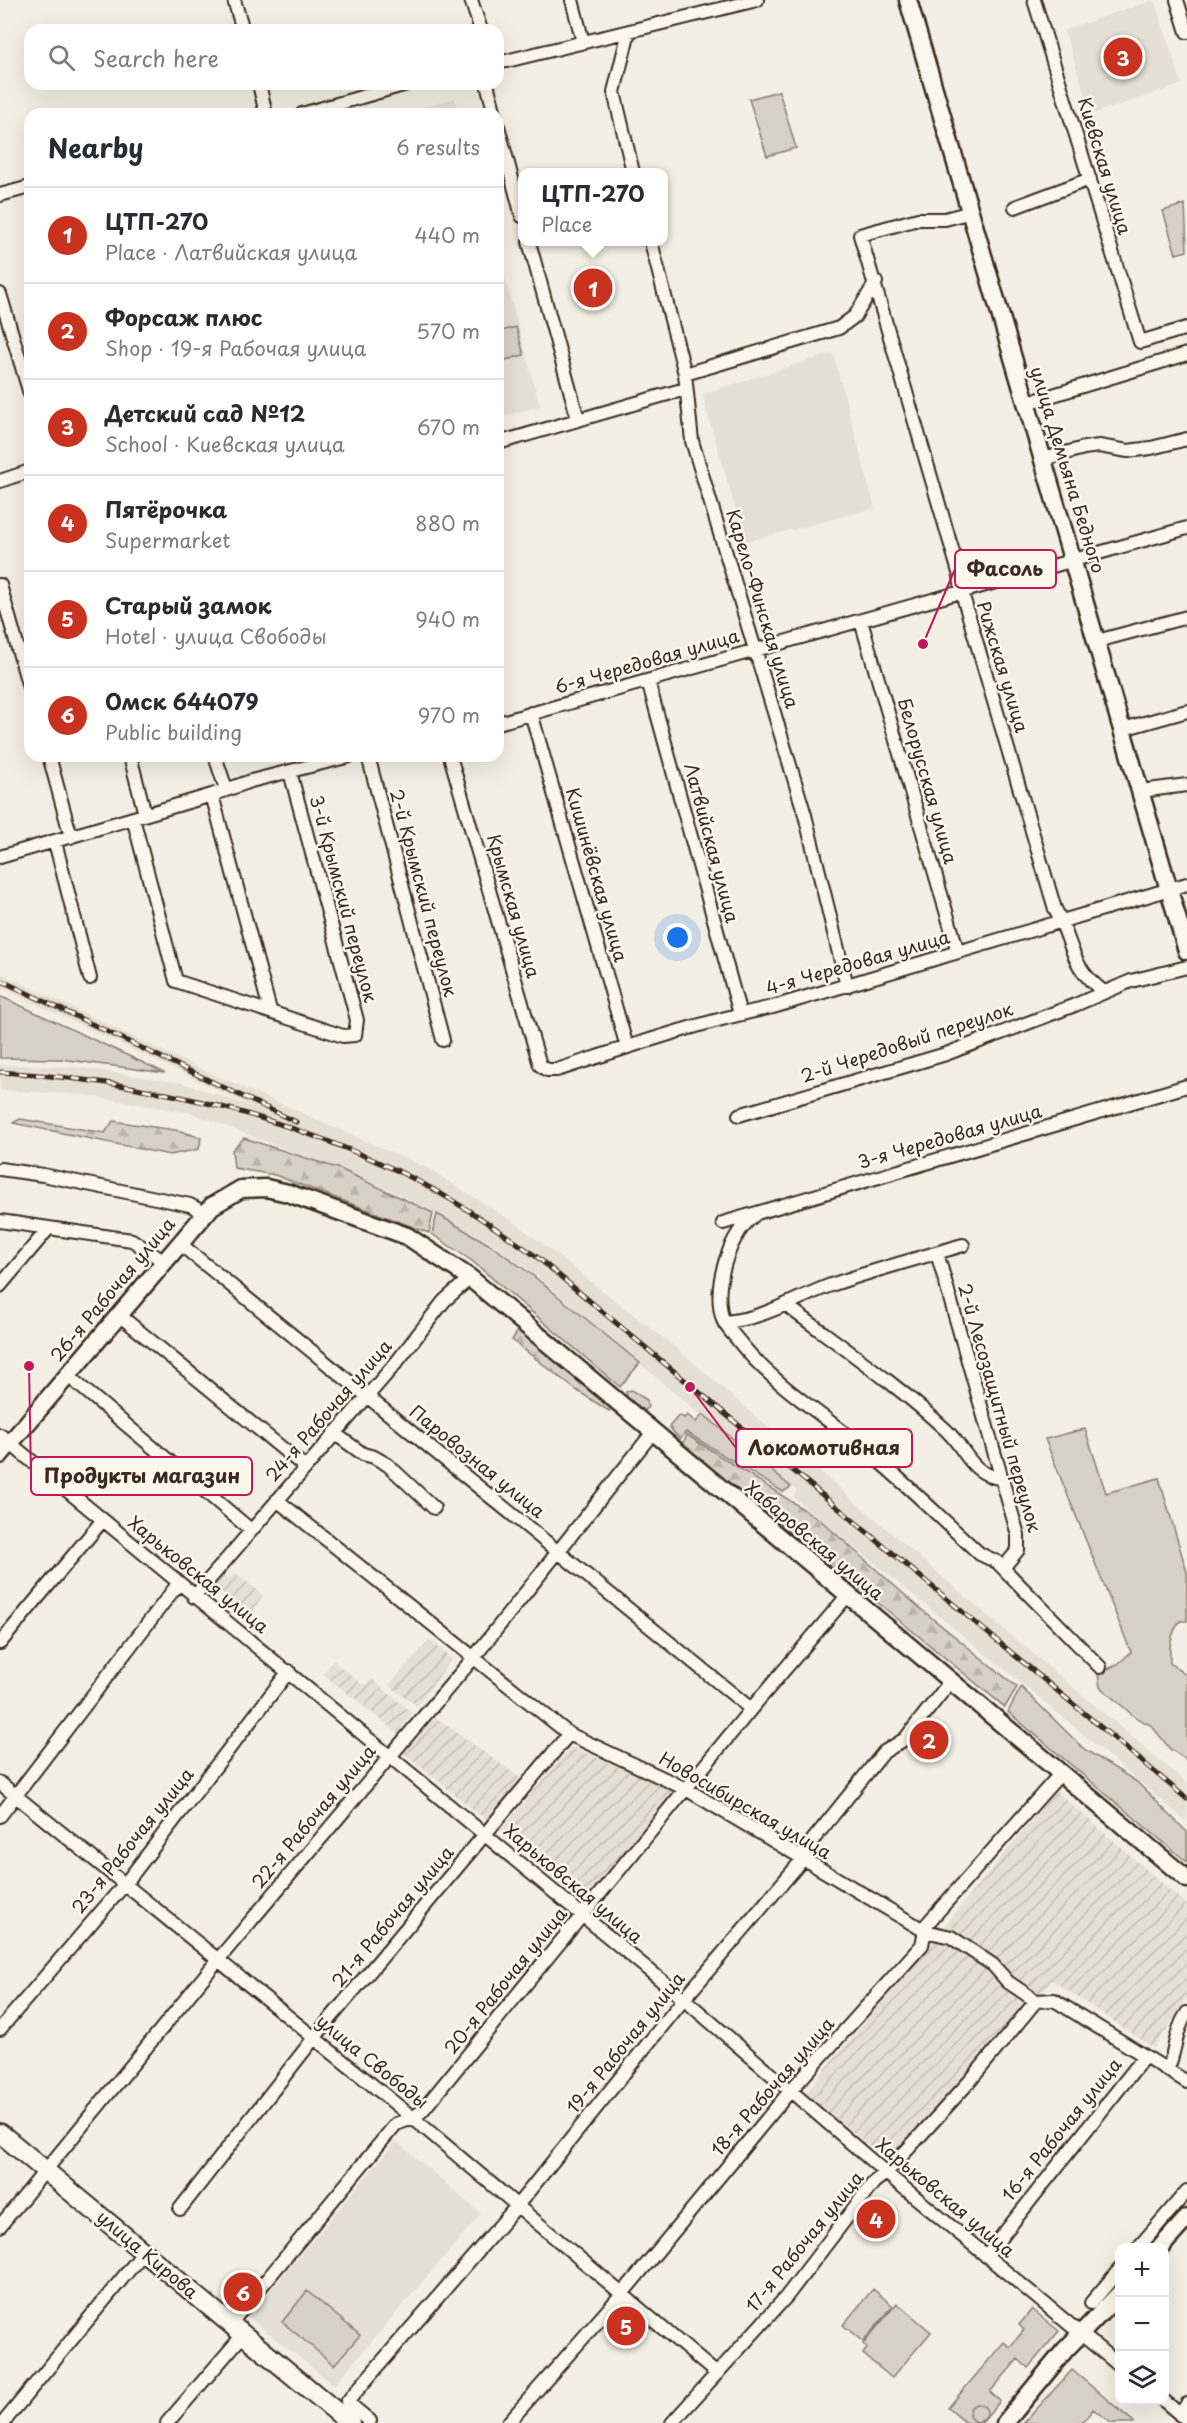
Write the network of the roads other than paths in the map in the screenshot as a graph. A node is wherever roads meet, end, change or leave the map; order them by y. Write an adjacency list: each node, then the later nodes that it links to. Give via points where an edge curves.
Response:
1 (234, 0): 8 (street)
2 (471, 0): 9 (street)
3 (572, 0): 12 (street)
4 (758, 0): 10 (street)
5 (908, 0): 27 (main road, улица Демьяна Бедного)
6 (1034, 0): 22 (street, Киевская улица)
7 (1176, 0): 11 (street)
8 (241, 24)
9 (479, 24)
10 (629, 31): 12 (street); 21 (street, via 614,92)
11 (1187, 32)
12 (583, 42): 13 (street)
13 (504, 62)
14 (260, 90): 17 (street)
15 (386, 90): 18 (street)
16 (489, 90): 19 (street)
17 (265, 108)
18 (323, 108)
19 (493, 108)
20 (504, 148): 25 (street)
21 (632, 168)
22 (1090, 179): 26 (street); 32 (street, Киевская улица, via 1140,342)
23 (24, 189): 24 (street)
24 (0, 195)
25 (518, 201)
26 (1015, 207)
27 (970, 212): 30 (street, Рижская улица, via 945,219 918,219 860,235); 37 (main road, улица Демьяна Бедного)
28 (531, 246): 38 (street)
29 (652, 246): 35 (street, Карело-Финская улица)
30 (876, 282): 35 (street, via 855,316 839,328); 47 (street, Рижская улица)
31 (0, 294): 34 (street)
32 (1187, 328)
33 (1187, 354): 37 (street)
34 (24, 374)
35 (685, 374): 36 (street, Карело-Финская улица)
36 (685, 389): 38 (street); 51 (street, Карело-Финская улица, via 692,441)
37 (1027, 402): 41 (main road, улица Демьяна Бедного)
38 (578, 419): 40 (street)
39 (1187, 439): 41 (street, via 1139,450 1084,448)
40 (504, 441)
41 (1043, 459): 45 (main road, улица Демьяна Бедного)
42 (24, 473): 43 (street)
43 (0, 481)
44 (1187, 528): 45 (street, 6-я Чередовая улица)
45 (1074, 561): 47 (street, 6-я Чередовая улица); 50 (main road, улица Демьяна Бедного)
46 (0, 585): 52 (street)
47 (962, 593): 49 (street, 6-я Чередовая улица); 76 (street, Рижская улица)
48 (1187, 617): 50 (street)
49 (861, 621): 51 (street, 6-я Чередовая улица); 78 (street, Белорусская улица)
50 (1097, 641): 57 (main road, улица Демьяна Бедного)
51 (757, 650): 53 (street, 6-я Чередовая улица); 81 (street, Карело-Финская улица, via 805,815)
52 (24, 670)
53 (648, 681): 55 (street, 6-я Чередовая улица); 84 (street, Латвийская улица)
54 (1187, 711): 57 (street)
55 (531, 713): 56 (street, 6-я Чередовая улица); 86 (street, Кишинёвская улица)
56 (504, 721)
57 (1123, 729): 67 (main road, улица Демьяна Бедного)
58 (50, 762): 71 (street)
59 (132, 762): 69 (street)
60 (217, 762): 66 (street)
61 (321, 762): 64 (street)
62 (370, 762): 85 (street, 2-й Крымский переулок)
63 (452, 762): 87 (street, Крымская улица)
64 (290, 772): 66 (street); 83 (street, 3-й Крымский переулок, via 357,1020 355,1035 343,1036)
65 (1187, 785): 67 (street)
66 (226, 789): 68 (street)
67 (1141, 790): 75 (main road, улица Демьяна Бедного)
68 (212, 795): 69 (street); 83 (street)
69 (145, 814): 70 (street)
70 (133, 818): 71 (street); 83 (street, via 176,981)
71 (72, 837): 72 (street)
72 (55, 842): 73 (street); 80 (street)
73 (0, 857)
74 (1187, 884): 75 (street, 4-я Чередовая улица)
75 (1170, 890): 76 (street, 4-я Чередовая улица); 77 (main road, улица Демьяна Бедного)
76 (1061, 920): 78 (street, 4-я Чередовая улица); 82 (street, Рижская улица, via 1076,963 1086,978)
77 (1187, 951)
78 (958, 952): 81 (street, 4-я Чередовая улица)
79 (1187, 967): 82 (street, 2-й Чередовый переулок)
80 (90, 978)
81 (847, 986): 84 (street, 4-я Чередовая улица)
82 (1104, 992): 89 (street, 2-й Чередовый переулок, via 946,1054)
83 (270, 1010)
84 (740, 1014): 86 (street, 4-я Чередовая улица)
85 (443, 1040)
86 (627, 1047): 87 (street, 4-я Чередовая улица, via 557,1070)
87 (540, 1065)
88 (1187, 1086): 93 (street, 3-я Чередовая улица)
89 (739, 1115)
90 (0, 1169): 92 (street, via 190,1205)
91 (242, 1189): 92 (main road, 26-я Рабочая улица, via 220,1199); 101 (main road, Хабаровская улица, via 266,1188 288,1193 407,1236)
92 (204, 1213): 97 (main road, 26-я Рабочая улица)
93 (757, 1213): 95 (street, 3-я Чередовая улица); 105 (street, via 744,1222 729,1250 721,1304)
94 (0, 1221): 96 (street)
95 (723, 1223)
96 (48, 1229): 100 (street, via 132,1240); 102 (street)
97 (178, 1243): 100 (main road, 26-я Рабочая улица); 107 (street, Паровозная улица)
98 (963, 1245): 99 (street)
99 (937, 1253): 103 (street, via 837,1283); 112 (street, 2-й Лесозащитный переулок)
100 (163, 1261): 104 (main road, 26-я Рабочая улица)
101 (470, 1278): 107 (street, 24-я Рабочая улица, via 444,1301); 108 (main road, Хабаровская улица)
102 (0, 1286)
103 (786, 1305): 105 (street, via 747,1320); 112 (street, via 947,1431 981,1473)
104 (118, 1314): 106 (main road, 26-я Рабочая улица); 111 (street)
105 (724, 1322): 118 (street, via 751,1357 874,1457 980,1554)
106 (67, 1375): 110 (main road, 26-я Рабочая улица); 116 (street)
107 (366, 1395): 109 (street, 24-я Рабочая улица); 117 (street, Паровозная улица)
108 (654, 1431): 117 (street, 22-я Рабочая улица); 120 (main road, Хабаровская улица)
109 (334, 1433): 111 (street, 24-я Рабочая улица); 114 (street, via 363,1454 388,1465)
110 (3, 1444): 115 (street, Харьковская улица)
111 (305, 1467): 113 (street, 24-я Рабочая улица)
112 (1003, 1479): 118 (street, 2-й Лесозащитный переулок, via 1018,1535 1018,1550)
113 (277, 1500): 116 (street, 24-я Рабочая улица); 123 (street, Новосибирская улица)
114 (434, 1508)
115 (102, 1521): 119 (street, Харьковская улица); 122 (street)
116 (251, 1530): 121 (street, 24-я Рабочая улица)
117 (557, 1551): 123 (street, 22-я Рабочая улица); 127 (street, Паровозная улица)
118 (1003, 1568): 124 (street)
119 (178, 1584): 121 (street, Харьковская улица); 133 (street)
120 (848, 1595): 126 (main road, Хабаровская улица); 127 (street, 20-я Рабочая улица)
121 (194, 1597): 125 (street, Харьковская улица)
122 (0, 1643)
123 (475, 1656): 128 (street, Новосибирская улица); 129 (street, 22-я Рабочая улица)
124 (1100, 1667)
125 (289, 1671): 129 (street, Харьковская улица); 138 (street, 23-я Рабочая улица)
126 (950, 1682): 130 (main road, Хабаровская улица); 136 (street, 19-я Рабочая улица, via 904,1739 884,1752 808,1846)
127 (751, 1709): 132 (street, 20-я Рабочая улица)
128 (569, 1734): 132 (street, Новосибирская улица); 135 (street, 21-я Рабочая улица)
129 (388, 1756): 135 (street, Харьковская улица); 141 (street, 22-я Рабочая улица)
130 (1060, 1773): 137 (main road, Хабаровская улица); 140 (street, 18-я Рабочая улица, via 926,1925)
131 (0, 1783): 133 (street, улица Свободы)
132 (686, 1789): 136 (street, Новосибирская улица); 139 (street, 20-я Рабочая улица)
133 (16, 1796): 134 (street); 138 (street, улица Свободы)
134 (0, 1816)
135 (485, 1835): 139 (street, Харьковская улица); 146 (street, 21-я Рабочая улица)
136 (803, 1859): 140 (street, Новосибирская улица); 142 (street, 19-я Рабочая улица)
137 (1187, 1879)
138 (125, 1884): 141 (street, улица Свободы); 145 (street, 23-я Рабочая улица)
139 (583, 1916): 142 (street, Харьковская улица); 151 (street, 20-я Рабочая улица)
140 (925, 1931): 143 (street, Новосибирская улица, via 951,1937); 150 (street, 18-я Рабочая улица, via 922,1945)
141 (217, 1960): 146 (street, улица Свободы); 153 (street, 22-я Рабочая улица)
142 (684, 1999): 150 (street, Харьковская улица); 156 (street, 19-я Рабочая улица)
143 (1036, 2001): 147 (street, Новосибирская улица, via 1054,2000); 154 (street, 17-я Рабочая улица)
144 (1187, 2013): 148 (street)
145 (0, 2029)
146 (314, 2038): 151 (street, улица Свободы); 157 (street, 21-я Рабочая улица)
147 (1145, 2056): 148 (street, Новосибирская улица); 163 (street, 16-я Рабочая улица)
148 (1168, 2068): 149 (street, Новосибирская улица)
149 (1187, 2082)
150 (791, 2090): 154 (street, Харьковская улица); 166 (street, 18-я Рабочая улица)
151 (413, 2118): 156 (street, улица Свободы); 168 (street, 20-я Рабочая улица, via 396,2124)
152 (0, 2133): 153 (main road, улица Кирова)
153 (46, 2170): 159 (street, 22-я Рабочая улица); 162 (main road, улица Кирова)
154 (886, 2173): 163 (street, Харьковская улица); 171 (street, 17-я Рабочая улица, via 873,2182 786,2297)
155 (1187, 2191): 160 (street)
156 (516, 2207): 166 (street, улица Свободы); 177 (street, 19-я Рабочая улица, via 347,2402)
157 (180, 2210)
158 (1187, 2218): 161 (main road)
159 (0, 2226)
160 (1142, 2243)
161 (1164, 2243)
162 (144, 2252): 168 (main road, улица Кирова); 175 (street)
163 (986, 2256): 169 (street, Харьковская улица)
164 (1115, 2282): 167 (street)
165 (1115, 2284): 169 (main road)
166 (621, 2295): 171 (street, улица Свободы); 178 (street, 18-я Рабочая улица)
167 (1090, 2303)
168 (237, 2330): 174 (main road, улица Кирова); 176 (street, 20-я Рабочая улица)
169 (1080, 2335): 170 (street, Харьковская улица); 180 (main road)
170 (1115, 2363)
171 (717, 2374): 179 (street, 17-я Рабочая улица)
172 (1169, 2404): 173 (street)
173 (1185, 2413)
174 (342, 2420)
175 (3, 2423)
176 (167, 2423)
177 (368, 2423)
178 (508, 2423)
179 (672, 2423)
180 (1005, 2423)

